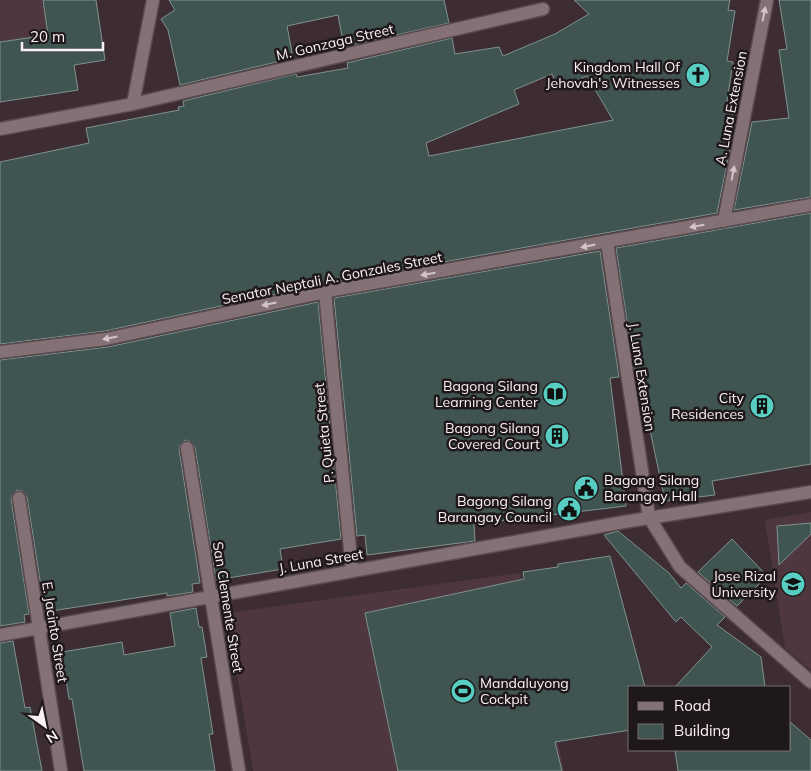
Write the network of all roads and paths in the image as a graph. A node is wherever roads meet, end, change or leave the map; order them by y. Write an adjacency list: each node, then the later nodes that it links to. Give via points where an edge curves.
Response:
1 (154, 0): 4 (street)
2 (767, 0): 7 (street, A. Luna Extension, one-way to 2)
3 (543, 9): 4 (street, M. Gonzaga Street)
4 (133, 104): 5 (street, M. Gonzaga Street)
5 (0, 129)
6 (811, 205): 7 (street)
7 (724, 221): 8 (street, Senator Neptali A. Gonzales Street, one-way to 8)
8 (607, 242): 9 (street, Senator Neptali A. Gonzales Street, one-way to 9); 14 (street, J. Luna Extension)
9 (325, 292): 10 (street, Senator Neptali A. Gonzales Street, one-way to 10, via 106,339); 15 (street, P. Quieta Street)
10 (0, 352)
11 (187, 448): 16 (street, San Clemente Street)
12 (811, 492): 14 (street, J. Luna Street)
13 (19, 498): 17 (street, E. Jacinto Street)
14 (648, 517): 15 (street, J. Luna Street); 19 (street, via 680,567)
15 (352, 570): 16 (street, J. Luna Street)
16 (211, 596): 17 (street, J. Luna Street); 21 (street, San Clemente Street)
17 (38, 628): 18 (street, J. Luna Street); 20 (street, E. Jacinto Street)
18 (0, 636)
19 (811, 682)
20 (62, 771)
21 (239, 771)

